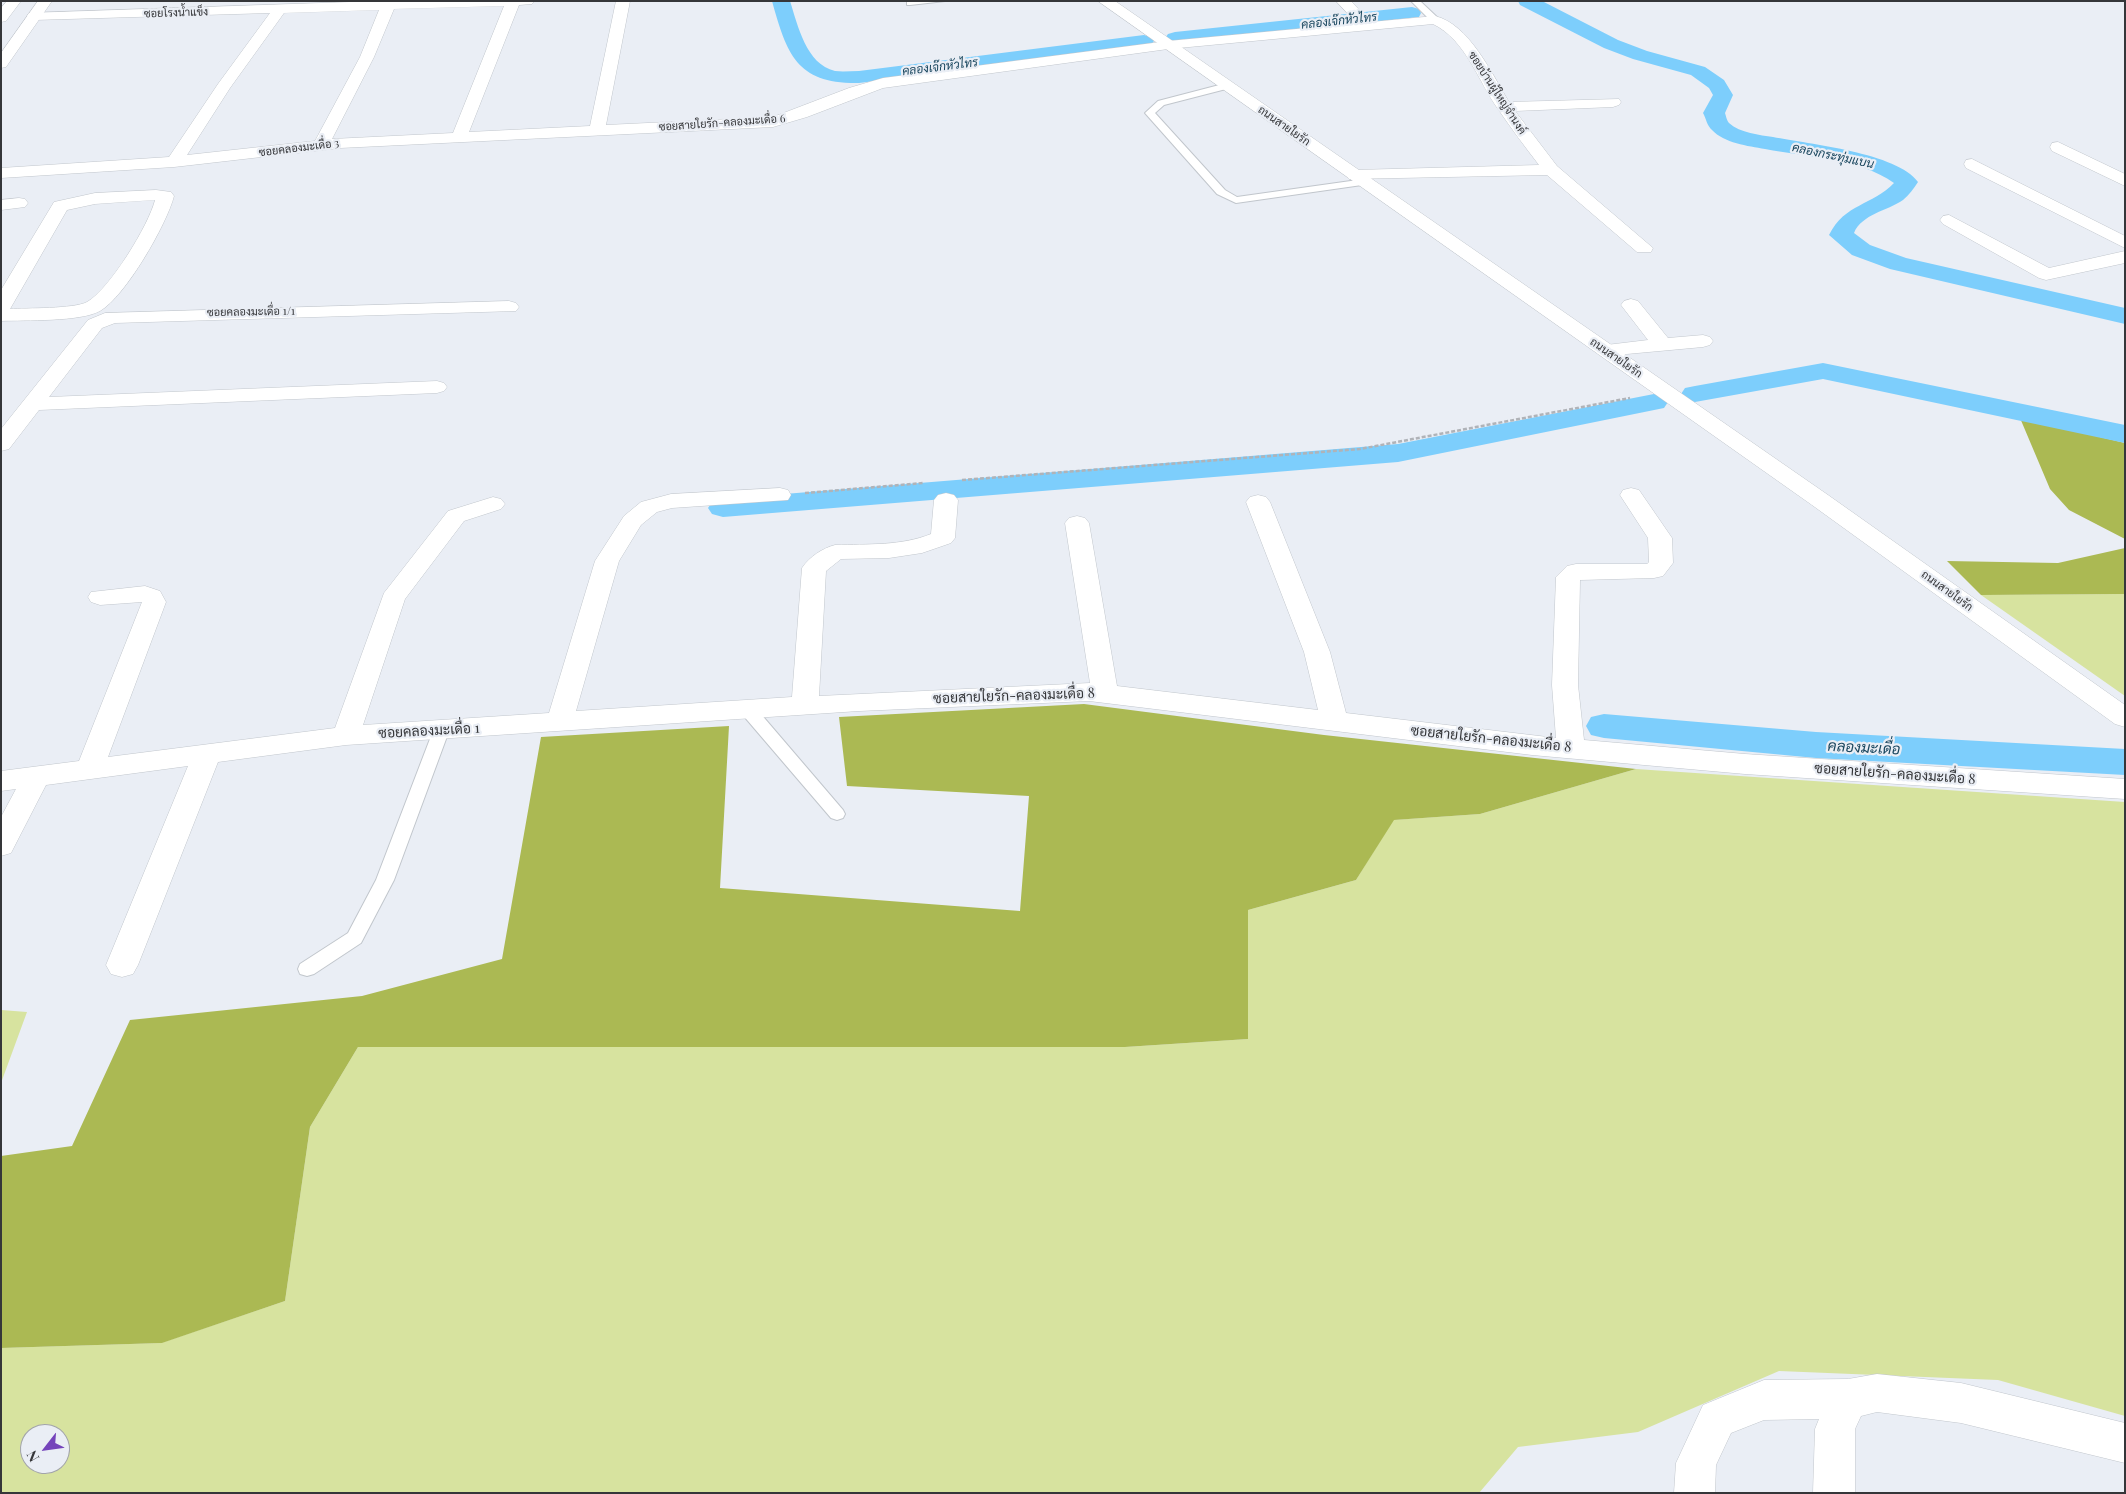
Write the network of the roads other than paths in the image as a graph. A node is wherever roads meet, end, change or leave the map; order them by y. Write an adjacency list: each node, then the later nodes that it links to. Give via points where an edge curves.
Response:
1 (14, 1): 15 (street)
2 (45, 1): 14 (street)
3 (527, 1): 9 (street, ซอยโรงน้ำแข็ง)
4 (623, 1): 22 (street)
5 (941, 1): 10 (lane)
6 (1105, 1): 17 (street, ถนนสายใยรัก)
7 (1343, 1): 13 (street)
8 (1415, 1): 16 (lane)
9 (513, 2): 11 (street, ซอยโรงน้ำแข็ง); 23 (street)
10 (910, 3)
11 (388, 6): 12 (street, ซอยโรงน้ำแข็ง); 24 (street, via 367,57)
12 (279, 10): 14 (street, ซอยโรงน้ำแข็ง); 26 (street)
13 (1356, 14)
14 (34, 16): 18 (street)
15 (1, 18)
16 (1435, 20): 17 (street); 21 (street, ซอยบ้านผู้ใหญ่จำนงค์, via 1448,26 1472,53)
17 (1168, 45): 19 (street, ถนนสายใยรัก); 22 (street, ซอยสายใยรัก-คลองมะเดื่อ 6, via 883,83 854,90 793,118 773,122)
18 (1, 64)
19 (1227, 86): 30 (street, ถนนสายใยรัก); 30 (lane, via 1161,103 1150,113 1221,192 1236,200)
20 (1613, 102): 21 (street)
21 (1504, 107): 28 (street, ซอยบ้านผู้ใหญ่จำนงค์)
22 (598, 130): 23 (street, ซอยคลองมะเดื่อ 3)
23 (459, 138): 24 (street, ซอยคลองมะเดื่อ 3)
24 (321, 145): 26 (street, ซอยคลองมะเดื่อ 3)
25 (2058, 147): 31 (street)
26 (174, 162): 29 (street, ซอยคลองมะเดื่อ 3)
27 (1972, 164): 35 (street)
28 (1551, 170): 30 (street); 36 (street, ซอยบ้านผู้ใหญ่จำนงค์)
29 (1, 173)
30 (1360, 179): 44 (street, ถนนสายใยรัก)
31 (2125, 180)
32 (19, 203): 33 (street)
33 (1, 205)
34 (1948, 220): 37 (street, via 2046,274)
35 (2125, 243)
36 (1644, 248)
37 (2125, 257)
38 (1631, 304): 43 (street)
39 (1, 307): 41 (street, via 60,206 102,198 165,196 140,250 119,281 93,307)
40 (509, 307): 46 (street, ซอยคลองมะเดื่อ 1/1, via 112,317 95,324)
41 (1, 315)
42 (1703, 341): 43 (street)
43 (1662, 344): 44 (street)
44 (1605, 350): 59 (street, ถนนสายใยรัก)
45 (437, 387): 46 (street)
46 (34, 404): 47 (street, ซอยคลองมะเดื่อ 1/1)
47 (1, 444)
48 (952, 490): 57 (street, via 943,538 922,546 888,551 835,552 814,568)
49 (1631, 494): 64 (street, via 1660,538 1660,563 1654,571 1576,571 1568,577 1565,685)
50 (780, 495): 61 (street, via 671,501 649,507 632,520 606,561)
51 (1258, 502): 60 (street, via 1317,652)
52 (493, 504): 63 (street, via 456,516 393,598)
53 (1077, 523): 55 (street)
54 (100, 597): 66 (street, via 145,594 154,602)
55 (1104, 693): 56 (street, ซอยสายใยรัก-คลองมะเดื่อ 8); 60 (street, ซอยสายใยรัก-คลองมะเดื่อ 8)
56 (859, 702): 57 (street, ซอยคลองมะเดื่อ 1)
57 (805, 706): 58 (street, ซอยคลองมะเดื่อ 1)
58 (748, 710): 61 (street, ซอยคลองมะเดื่อ 1); 70 (lane)
59 (2125, 718)
60 (1334, 721): 64 (street, ซอยสายใยรัก-คลองมะเดื่อ 8)
61 (560, 722): 62 (street, ซอยคลองมะเดื่อ 1)
62 (441, 731): 63 (street, ซอยคลองมะเดื่อ 1); 73 (lane, via 385,880 356,938)
63 (346, 736): 65 (street, ซอยคลองมะเดื่อ 1)
64 (1571, 748): 69 (street, ซอยสายใยรัก-คลองมะเดื่อ 8, via 1746,764)
65 (207, 754): 66 (street, ซอยคลองมะเดื่อ 1); 72 (street)
66 (88, 770): 67 (street, ซอยคลองมะเดื่อ 1)
67 (37, 776): 68 (street, ซอยคลองมะเดื่อ 1); 71 (street)
68 (1, 781)
69 (2125, 789)
70 (837, 814)
71 (1, 845)
72 (122, 965)
73 (307, 969)
74 (1848, 1399): 75 (street, via 1877,1393 1961,1403); 76 (street, via 1764,1400 1717,1419 1696,1464); 77 (street, via 1835,1428)
75 (2125, 1443)
76 (1694, 1493)
77 (1834, 1493)

